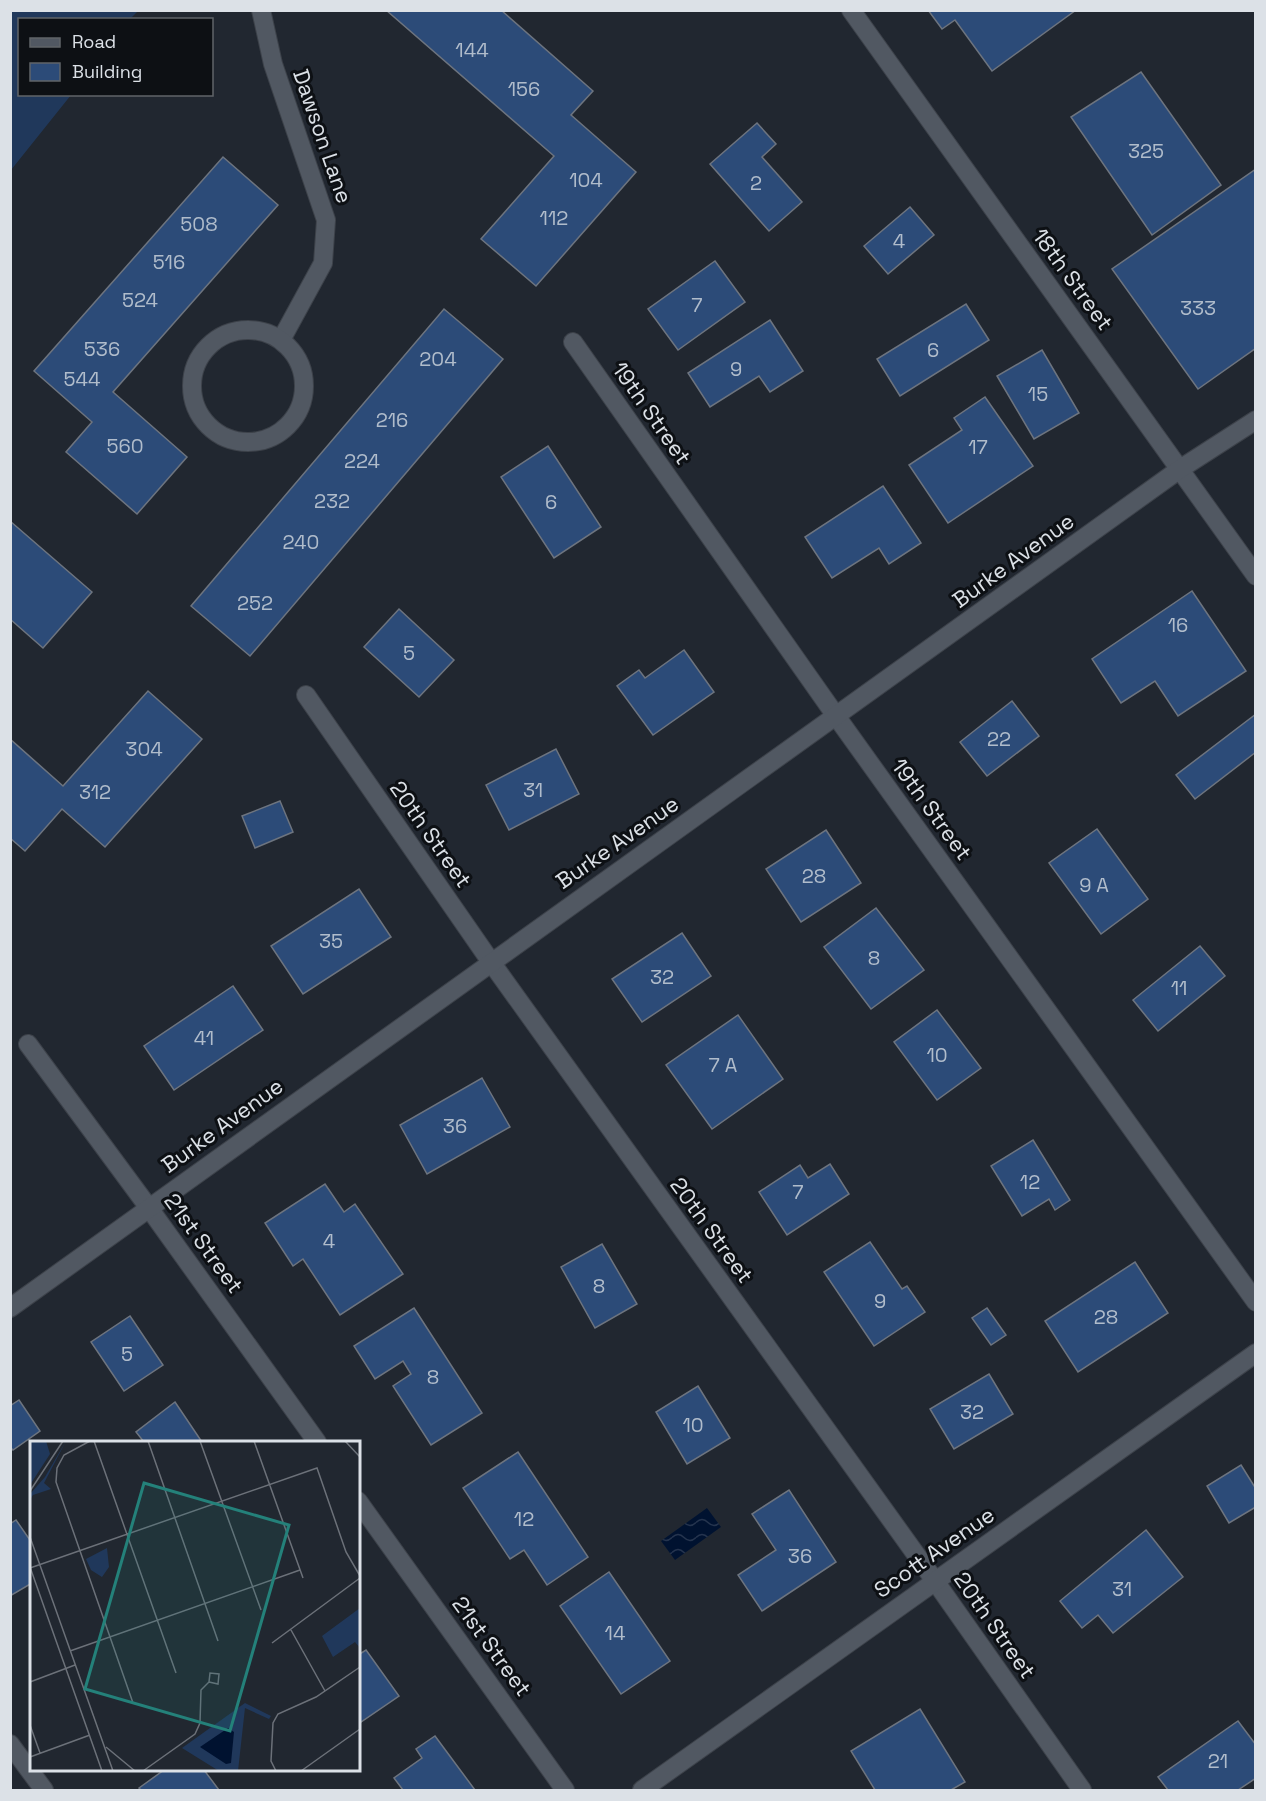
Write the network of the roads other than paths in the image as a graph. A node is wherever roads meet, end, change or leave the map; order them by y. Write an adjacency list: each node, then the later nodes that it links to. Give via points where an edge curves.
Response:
1 (261, 10): 3 (street, Dawson Lane, via 273,63 326,220 323,263)
2 (851, 10): 6 (street, 18th Street)
3 (281, 340): 3 (street, via 261,331 239,330 218,338 202,353 193,373 192,395 200,416 215,432 235,441 257,442 278,434 294,419 303,398 304,376 297,356)
4 (573, 342): 9 (street, 19th Street)
5 (1256, 420): 6 (street, Burke Avenue)
6 (1180, 469): 7 (street, 18th Street); 9 (street, Burke Avenue)
7 (1256, 576)
8 (306, 695): 10 (street, 20th Street)
9 (836, 716): 10 (street, Burke Avenue); 13 (street, 19th Street)
10 (490, 962): 12 (street, Burke Avenue); 18 (street, 20th Street)
11 (28, 1044): 12 (street, 21st Street)
12 (149, 1208): 14 (street, Burke Avenue); 16 (street, 21st Street)
13 (1256, 1302)
14 (10, 1308)
15 (1256, 1353): 18 (street, Scott Avenue)
16 (316, 1441)
17 (360, 1504): 21 (street, 21st Street)
18 (934, 1581): 22 (street, Scott Avenue); 23 (street, 20th Street)
19 (10, 1744): 20 (street)
20 (44, 1791)
21 (565, 1791)
22 (642, 1791)
23 (1082, 1791)

